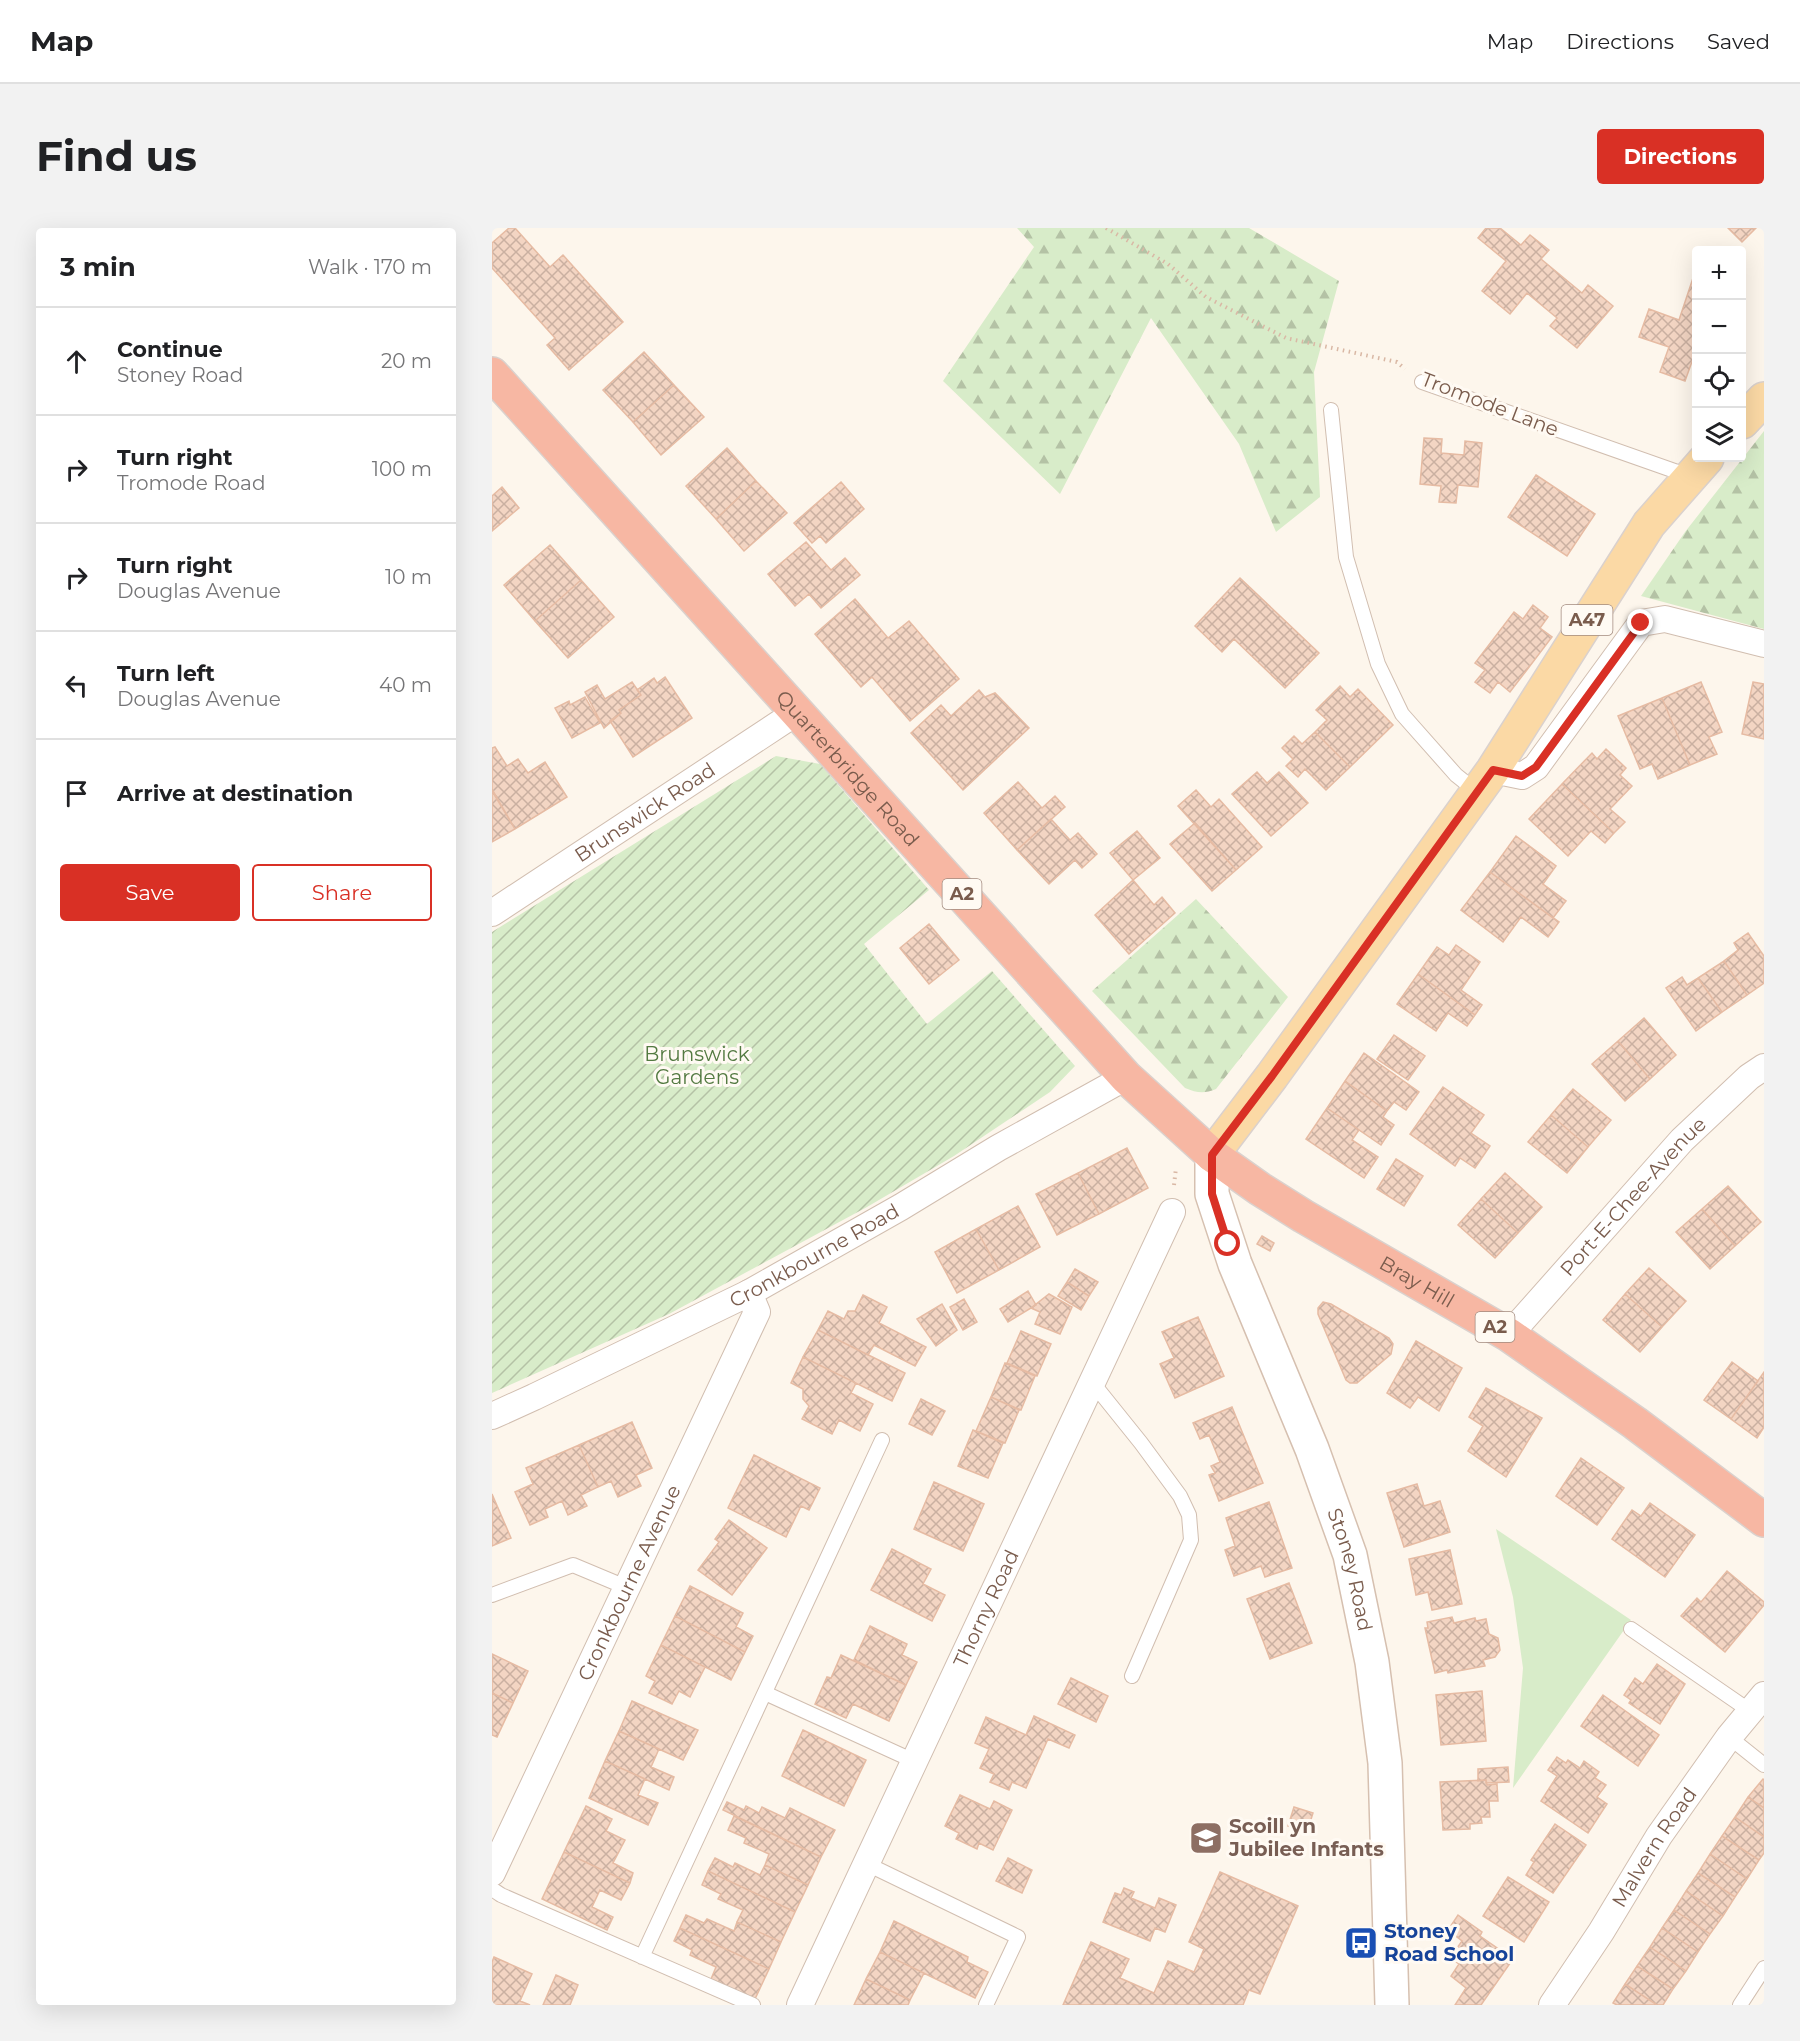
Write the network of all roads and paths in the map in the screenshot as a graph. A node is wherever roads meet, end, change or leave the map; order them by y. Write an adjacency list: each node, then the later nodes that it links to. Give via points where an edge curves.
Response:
1 (1106, 228): 3 (path, Tromode Lane, via 1168,264 1206,297 1286,338 1397,362)
2 (492, 374): 9 (highway, Quarterbridge Road / A2)
3 (1422, 382): 7 (lane, Tromode Lane)
4 (1764, 399): 6 (main road)
5 (1331, 410): 10 (lane, via 1346,557 1378,664 1402,714 1456,775)
6 (1746, 418)
7 (1698, 467): 10 (main road, A47, via 1648,524)
8 (1764, 644): 10 (street, via 1665,619 1641,623 1536,767 1522,776)
9 (797, 712): 11 (street, Brunswick Road); 13 (highway, Quarterbridge Road / A2)
10 (1484, 780): 14 (main road, A47)
11 (492, 913)
12 (1764, 1067): 17 (street, Port-E-Chee-Avenue, via 1682,1140)
13 (1126, 1077): 14 (highway, Quarterbridge Road / A2); 16 (street, Cronkbourne Road)
14 (1212, 1155): 17 (highway, Bray Hill / A2, via 1303,1216); 39 (street, Stoney Road, via 1212,1194 1234,1264 1312,1449 1350,1555 1372,1662 1385,1763)
15 (1172, 1212): 18 (street, Thorny Road)
16 (749, 1293): 19 (street, Cronkbourne Road); 22 (street, Cronkbourne Avenue, via 756,1312)
17 (1509, 1335): 21 (highway, Bray Hill / A2)
18 (1092, 1382): 25 (lane, via 1173,1487 1188,1515 1191,1540); 29 (street, Thorny Road)
19 (492, 1416)
20 (882, 1440): 26 (lane)
21 (1764, 1520)
22 (628, 1588): 23 (lane, via 573,1565); 32 (street, Cronkbourne Avenue)
23 (492, 1595)
24 (1631, 1629): 27 (lane)
25 (1132, 1676)
26 (765, 1693): 29 (lane); 34 (lane)
27 (1757, 1703): 28 (street, Malvern Road)
28 (1729, 1737): 30 (lane); 40 (street, Malvern Road, via 1659,1836)
29 (914, 1761): 31 (street, Thorny Road)
30 (1764, 1765)
31 (867, 1864): 37 (street, Thorny Road); 38 (lane, via 1018,1937)
32 (492, 1873)
33 (492, 1889): 34 (lane)
34 (642, 1957): 36 (lane)
35 (1764, 1968): 41 (lane)
36 (753, 2005)
37 (800, 2005)
38 (986, 2005)
39 (1392, 2005)
40 (1552, 2005)
41 (1740, 2005)

